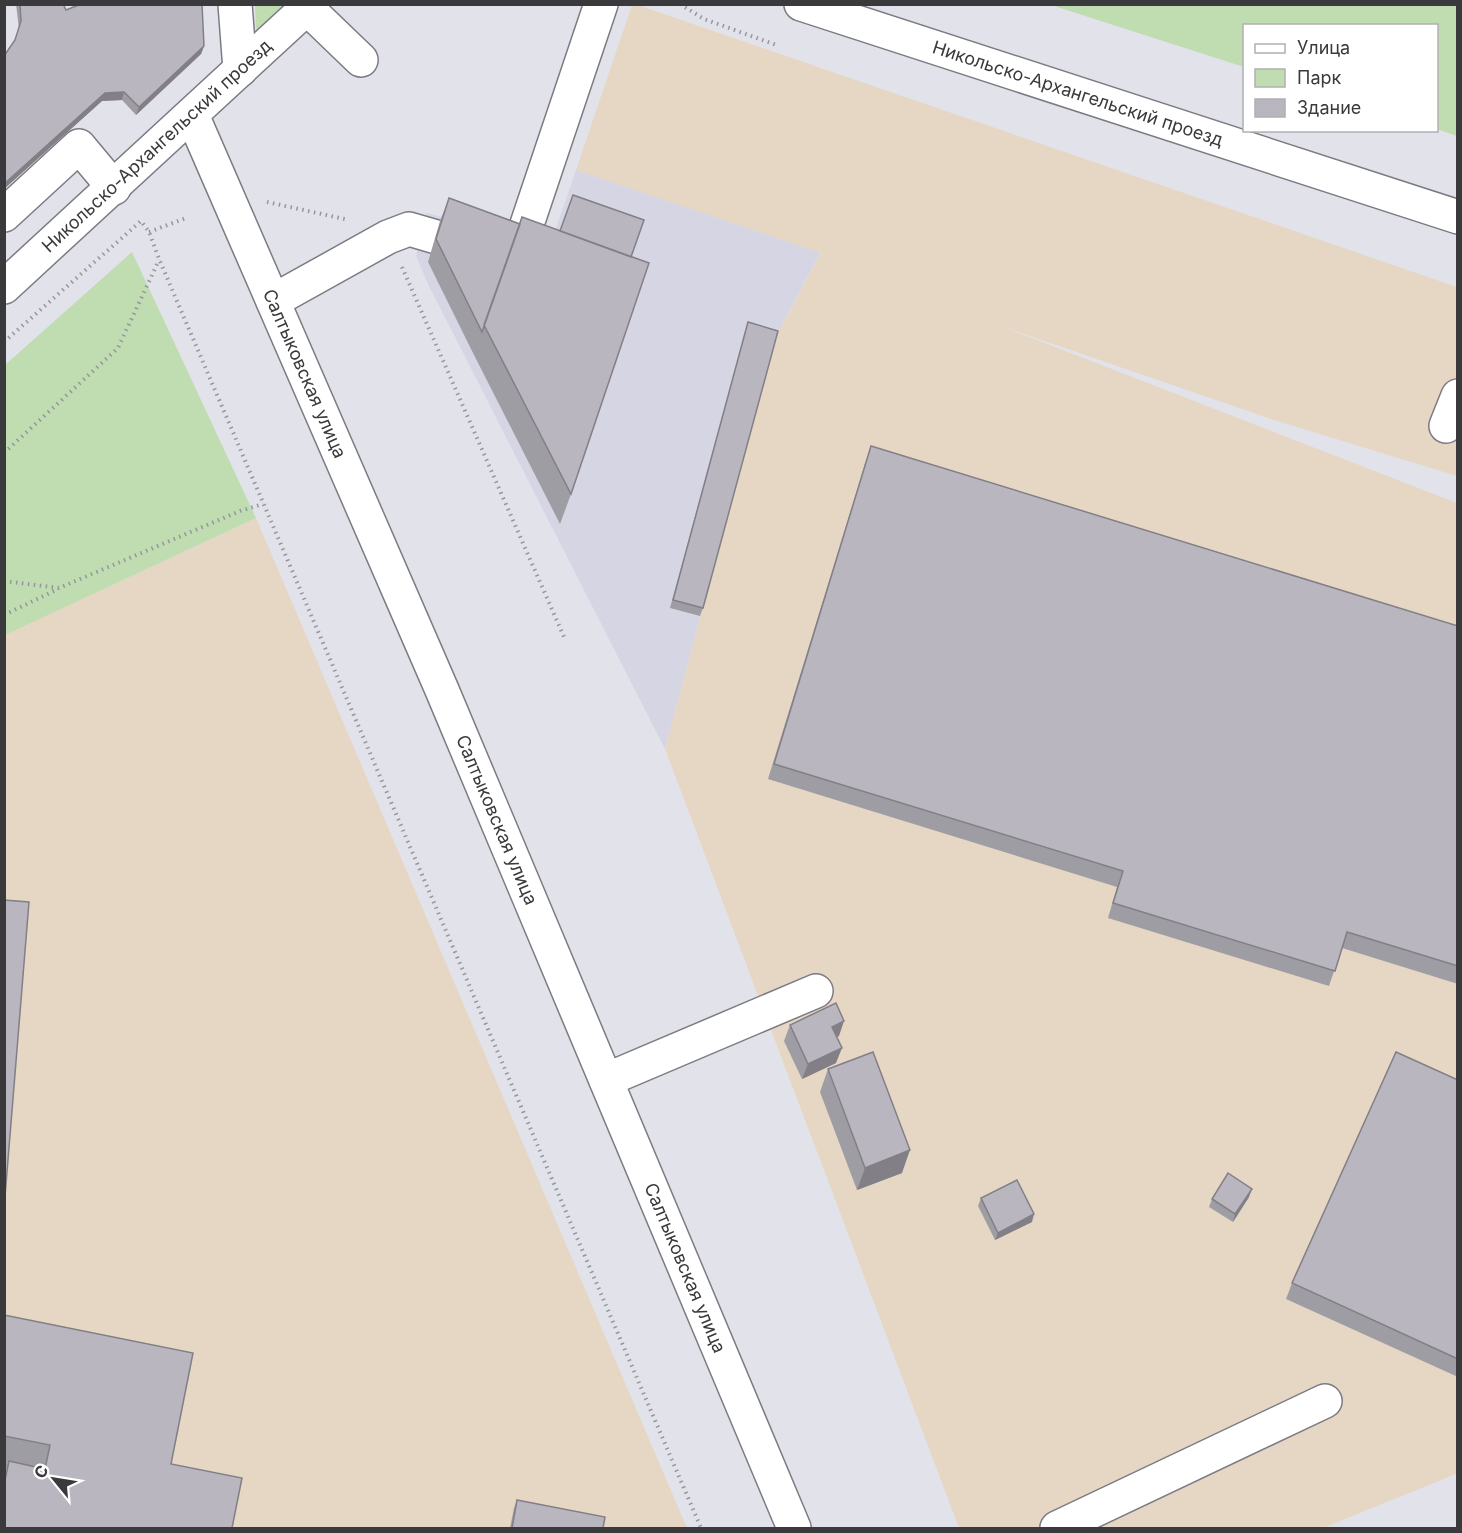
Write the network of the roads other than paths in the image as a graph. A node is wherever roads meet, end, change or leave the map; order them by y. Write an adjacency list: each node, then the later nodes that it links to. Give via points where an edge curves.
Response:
1 (235, 4): 6 (street)
2 (601, 4): 11 (street)
3 (801, 4): 10 (street, Никольско-Архангельский проезд)
4 (309, 6): 5 (street); 6 (street, Никольско-Архангельский проезд)
5 (361, 60)
6 (240, 70): 7 (street, Никольско-Архангельский проезд)
7 (192, 115): 8 (street, Никольско-Архангельский проезд); 14 (street, Салтыковская улица)
8 (114, 188): 9 (street, via 79,146); 13 (street, Никольско-Архангельский проезд)
9 (4, 215)
10 (1458, 217)
11 (515, 260): 12 (street); 14 (street, via 409,229)
12 (538, 284)
13 (4, 287)
14 (273, 301): 18 (street, Салтыковская улица)
15 (1458, 396): 16 (street)
16 (1446, 426)
17 (816, 991): 18 (street)
18 (606, 1080): 20 (street, Салтыковская улица)
19 (1325, 1401): 21 (street)
20 (794, 1528)
21 (1057, 1528)

